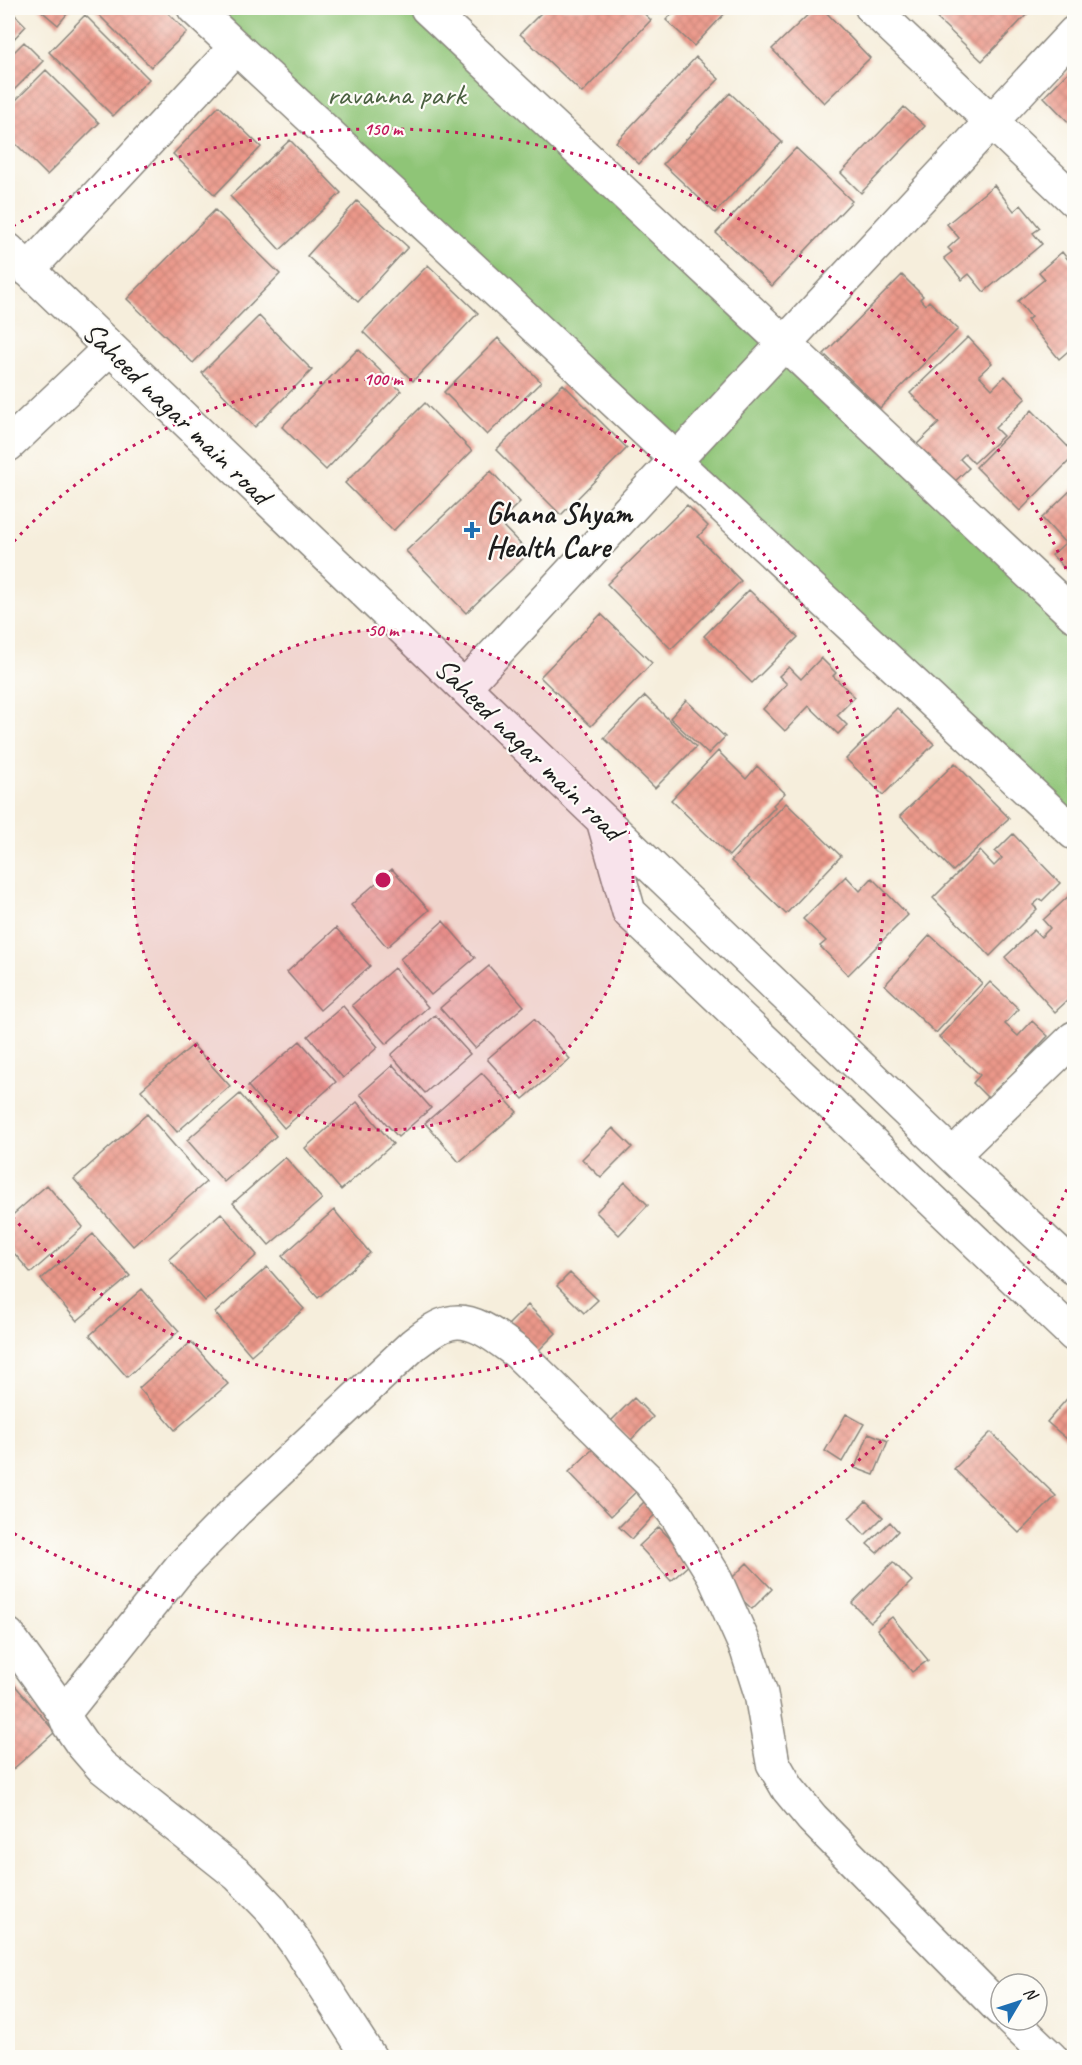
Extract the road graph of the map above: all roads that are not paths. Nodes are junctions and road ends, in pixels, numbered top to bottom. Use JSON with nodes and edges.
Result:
{"nodes":[{"id":1,"x":194,"y":8,"type":"edge"},
{"id":2,"x":427,"y":8,"type":"edge"},
{"id":3,"x":872,"y":8,"type":"edge"},
{"id":4,"x":1074,"y":33,"type":"edge"},
{"id":5,"x":236,"y":47,"type":"junction"},
{"id":6,"x":992,"y":122,"type":"junction"},
{"id":7,"x":1074,"y":200,"type":"edge"},
{"id":8,"x":18,"y":260,"type":"edge"},
{"id":9,"x":785,"y":343,"type":"junction"},
{"id":10,"x":110,"y":348,"type":"junction"},
{"id":11,"x":8,"y":445,"type":"edge"},
{"id":12,"x":675,"y":461,"type":"junction"},
{"id":13,"x":1074,"y":615,"type":"edge"},
{"id":14,"x":464,"y":687,"type":"junction"},
{"id":15,"x":603,"y":820,"type":"junction"},
{"id":16,"x":1074,"y":833,"type":"edge"},
{"id":17,"x":1074,"y":1038,"type":"edge"},
{"id":18,"x":966,"y":1142,"type":"junction"},
{"id":19,"x":1074,"y":1242,"type":"edge"},
{"id":20,"x":1074,"y":1268,"type":"edge"},
{"id":21,"x":1074,"y":1335,"type":"edge"},
{"id":22,"x":8,"y":1635,"type":"edge"},
{"id":23,"x":64,"y":1713,"type":"junction"},
{"id":24,"x":989,"y":1998,"type":"edge"},
{"id":25,"x":1024,"y":2032,"type":"edge"},
{"id":26,"x":370,"y":2058,"type":"edge"},
{"id":27,"x":1051,"y":2058,"type":"edge"}],
"edges":[{"from":1,"to":5,"type":"street"},
{"from":2,"to":9,"type":"street"},
{"from":3,"to":6,"type":"street"},
{"from":4,"to":6,"type":"street"},
{"from":5,"to":8,"type":"street"},
{"from":5,"to":12,"type":"street"},
{"from":6,"to":7,"type":"street"},
{"from":6,"to":9,"type":"street"},
{"from":8,"to":10,"type":"street","name":"Saheed nagar main road"},
{"from":9,"to":12,"type":"street"},
{"from":9,"to":13,"type":"street"},
{"from":10,"to":11,"type":"street"},
{"from":10,"to":14,"type":"street","name":"Saheed nagar main road"},
{"from":12,"to":14,"type":"street"},
{"from":12,"to":16,"type":"street"},
{"from":14,"to":15,"type":"street","name":"Saheed nagar main road"},
{"from":15,"to":18,"type":"street"},
{"from":15,"to":20,"type":"street","name":"Saheed nagar main road"},
{"from":15,"to":21,"type":"street"},
{"from":17,"to":18,"type":"street"},
{"from":18,"to":19,"type":"street"},
{"from":22,"to":23,"type":"street"},
{"from":23,"to":24,"type":"street"},
{"from":23,"to":26,"type":"street"},
{"from":25,"to":27,"type":"street"}]}
